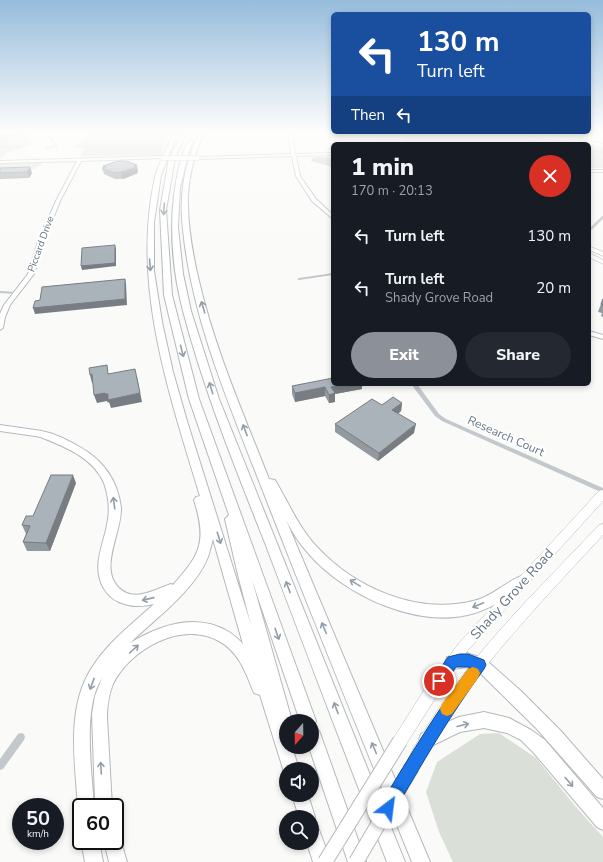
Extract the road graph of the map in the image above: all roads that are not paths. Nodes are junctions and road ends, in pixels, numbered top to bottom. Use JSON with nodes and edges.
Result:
{"nodes":[{"id":1,"x":73,"y":172,"type":"edge"},
{"id":2,"x":160,"y":172,"type":"edge"},
{"id":3,"x":170,"y":172,"type":"edge"},
{"id":4,"x":181,"y":172,"type":"edge"},
{"id":5,"x":188,"y":172,"type":"edge"},
{"id":6,"x":297,"y":172,"type":"edge"},
{"id":7,"x":331,"y":216,"type":"edge"},
{"id":8,"x":603,"y":217,"type":"edge"},
{"id":9,"x":591,"y":229,"type":"edge"},
{"id":10,"x":188,"y":242,"type":"junction"},
{"id":11,"x":591,"y":249,"type":"edge"},
{"id":12,"x":603,"y":254,"type":"edge"},
{"id":13,"x":591,"y":256,"type":"edge"},
{"id":14,"x":603,"y":262,"type":"edge"},
{"id":15,"x":331,"y":274,"type":"edge"},
{"id":16,"x":299,"y":279,"type":"dead end"},
{"id":17,"x":0,"y":292,"type":"edge"},
{"id":18,"x":17,"y":293,"type":"junction"},
{"id":19,"x":187,"y":310,"type":"junction"},
{"id":20,"x":0,"y":328,"type":"edge"},
{"id":21,"x":591,"y":334,"type":"edge"},
{"id":22,"x":603,"y":337,"type":"edge"},
{"id":23,"x":415,"y":386,"type":"edge"},
{"id":24,"x":179,"y":407,"type":"junction"},
{"id":25,"x":0,"y":428,"type":"edge"},
{"id":26,"x":42,"y":434,"type":"joint"},
{"id":27,"x":254,"y":454,"type":"junction"},
{"id":28,"x":217,"y":465,"type":"junction"},
{"id":29,"x":603,"y":492,"type":"edge"},
{"id":30,"x":603,"y":528,"type":"edge"},
{"id":31,"x":524,"y":580,"type":"junction"},
{"id":32,"x":183,"y":583,"type":"junction"},
{"id":33,"x":452,"y":662,"type":"junction"},
{"id":34,"x":480,"y":665,"type":"junction"},
{"id":35,"x":306,"y":714,"type":"edge"},
{"id":36,"x":279,"y":715,"type":"edge"},
{"id":37,"x":279,"y":718,"type":"edge"},
{"id":38,"x":279,"y":721,"type":"edge"},
{"id":39,"x":22,"y":737,"type":"dead end"},
{"id":40,"x":427,"y":740,"type":"junction"},
{"id":41,"x":319,"y":754,"type":"edge"},
{"id":42,"x":0,"y":766,"type":"edge"},
{"id":43,"x":603,"y":791,"type":"edge"},
{"id":44,"x":86,"y":798,"type":"edge"},
{"id":45,"x":104,"y":798,"type":"edge"},
{"id":46,"x":603,"y":821,"type":"edge"},
{"id":47,"x":92,"y":850,"type":"edge"},
{"id":48,"x":115,"y":850,"type":"edge"},
{"id":49,"x":319,"y":850,"type":"edge"},
{"id":50,"x":94,"y":862,"type":"edge"},
{"id":51,"x":118,"y":862,"type":"edge"},
{"id":52,"x":323,"y":862,"type":"edge"},
{"id":53,"x":356,"y":862,"type":"edge"},
{"id":54,"x":396,"y":862,"type":"edge"},
{"id":55,"x":421,"y":862,"type":"edge"}],
"edges":[{"from":1,"to":18,"type":"street","name":"Piccard Drive"},
{"from":2,"to":24,"type":"highway","one_way":true},
{"from":3,"to":28,"type":"highway","one_way":true},
{"from":4,"to":19,"type":"highway"},
{"from":5,"to":10,"type":"highway"},
{"from":6,"to":7,"type":"street"},
{"from":8,"to":9,"type":"street"},
{"from":10,"to":19,"type":"highway"},
{"from":27,"to":10,"type":"highway","one_way":true},
{"from":11,"to":12,"type":"main road"},
{"from":13,"to":14,"type":"main road"},
{"from":15,"to":16,"type":"street"},
{"from":17,"to":18,"type":"street"},
{"from":18,"to":20,"type":"street","name":"Piccard Drive"},
{"from":54,"to":19,"type":"highway","one_way":true},
{"from":21,"to":22,"type":"street"},
{"from":23,"to":29,"type":"street","name":"Research Court"},
{"from":24,"to":32,"type":"highway"},
{"from":24,"to":37,"type":"highway","one_way":true},
{"from":25,"to":26,"type":"street"},
{"from":32,"to":26,"type":"highway","one_way":true},
{"from":31,"to":27,"type":"highway","one_way":true},
{"from":55,"to":27,"type":"highway","one_way":true},
{"from":28,"to":35,"type":"highway","one_way":true},
{"from":28,"to":36,"type":"highway"},
{"from":29,"to":31,"type":"main road","name":"Shady Grove Road"},
{"from":30,"to":34,"type":"main road","name":"Shady Grove Road"},
{"from":31,"to":33,"type":"main road","name":"Shady Grove Road"},
{"from":32,"to":44,"type":"highway","one_way":true},
{"from":33,"to":34,"type":"highway"},
{"from":33,"to":52,"type":"main road","name":"Shady Grove Road","bridge":true},
{"from":34,"to":40,"type":"main road","name":"Shady Grove Road"},
{"from":34,"to":43,"type":"highway"},
{"from":45,"to":38,"type":"highway","one_way":true},
{"from":39,"to":42,"type":"street"},
{"from":40,"to":46,"type":"highway","one_way":true},
{"from":40,"to":53,"type":"main road","name":"Shady Grove Road","bridge":true},
{"from":41,"to":53,"type":"highway"},
{"from":47,"to":50,"type":"highway"},
{"from":48,"to":51,"type":"highway"},
{"from":49,"to":52,"type":"highway"}]}
